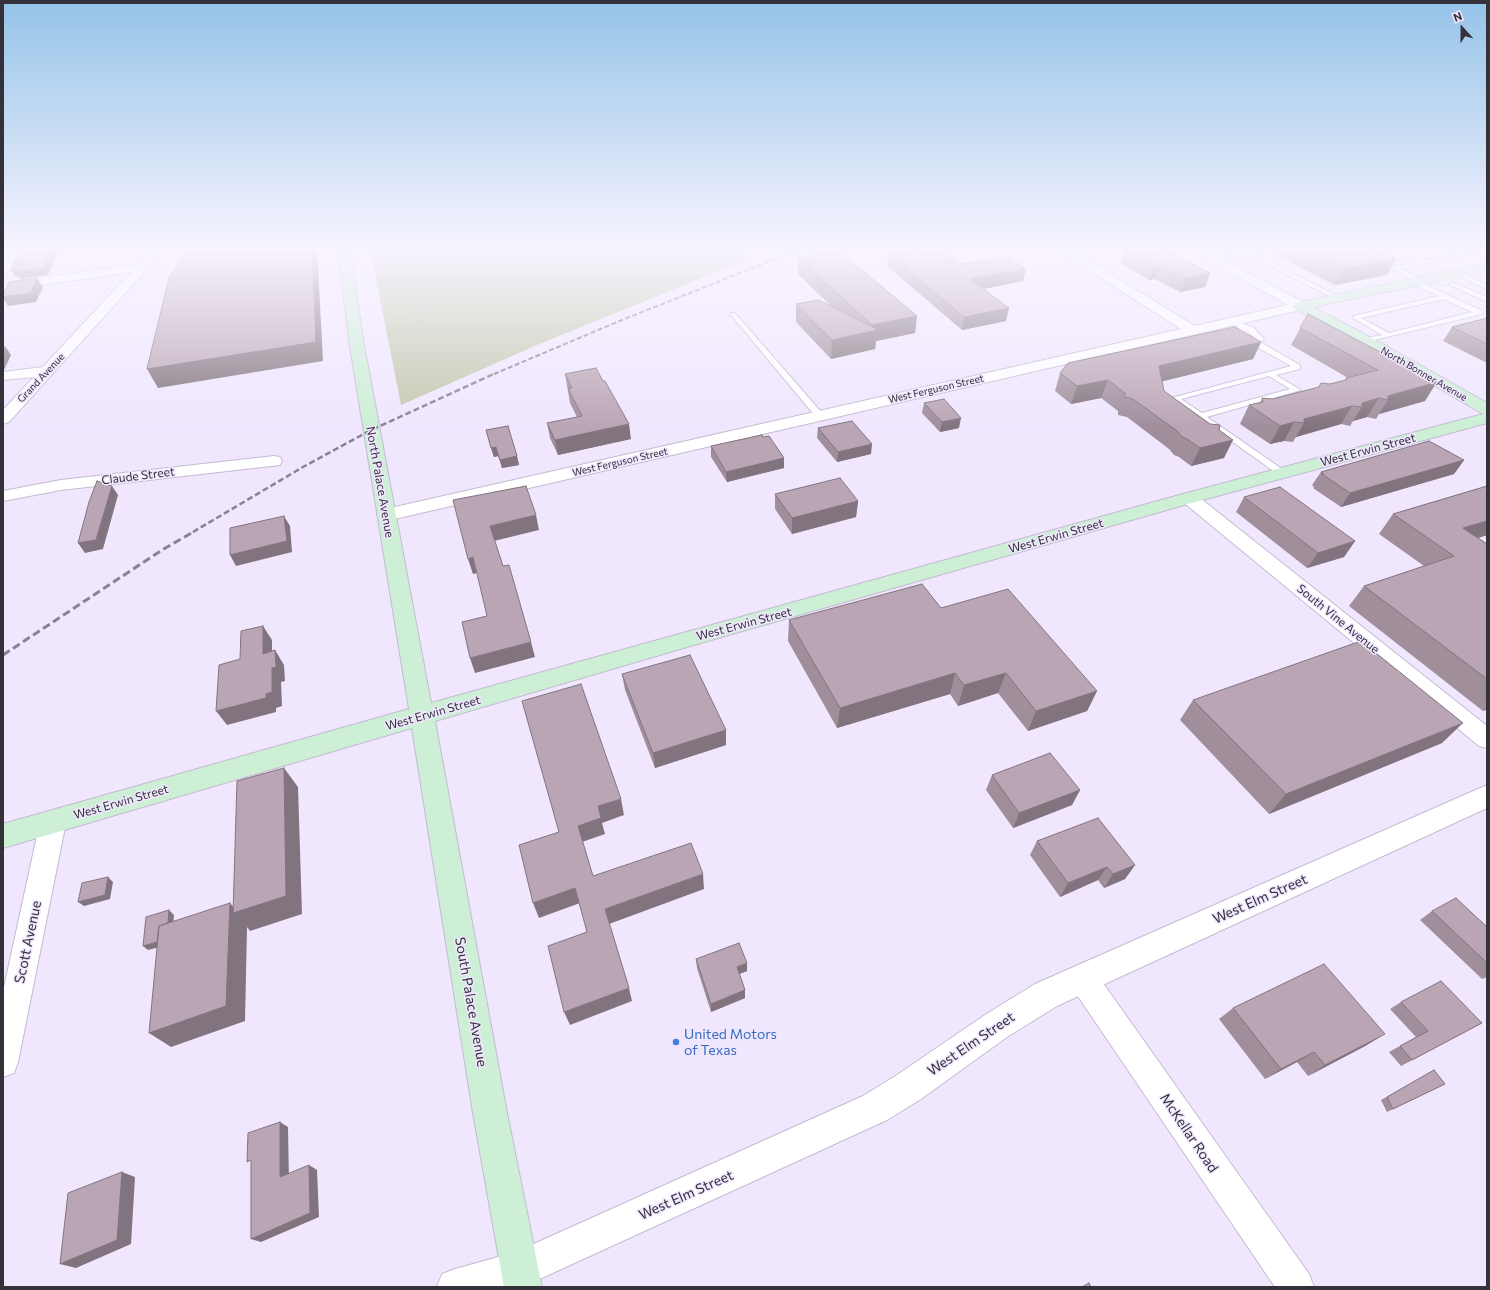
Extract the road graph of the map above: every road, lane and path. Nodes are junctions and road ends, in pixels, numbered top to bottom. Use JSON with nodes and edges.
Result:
{"nodes":[{"id":1,"x":105,"y":308,"type":"edge"},
{"id":2,"x":352,"y":308,"type":"edge"},
{"id":3,"x":419,"y":308,"type":"edge"},
{"id":4,"x":1157,"y":308,"type":"edge"},
{"id":5,"x":1292,"y":308,"type":"edge"},
{"id":6,"x":1304,"y":308,"type":"edge"},
{"id":7,"x":1395,"y":308,"type":"edge"},
{"id":8,"x":1473,"y":308,"type":"edge"},
{"id":9,"x":1483,"y":312,"type":"edge"},
{"id":10,"x":421,"y":314,"type":"junction"},
{"id":11,"x":733,"y":314,"type":"dead end"},
{"id":12,"x":383,"y":321,"type":"dead end"},
{"id":13,"x":1237,"y":324,"type":"junction"},
{"id":14,"x":425,"y":328,"type":"dead end"},
{"id":15,"x":1192,"y":330,"type":"junction"},
{"id":16,"x":1388,"y":335,"type":"junction"},
{"id":17,"x":1365,"y":341,"type":"junction"},
{"id":18,"x":47,"y":371,"type":"junction"},
{"id":19,"x":1270,"y":374,"type":"junction"},
{"id":20,"x":3,"y":376,"type":"edge"},
{"id":21,"x":1487,"y":410,"type":"edge"},
{"id":22,"x":819,"y":415,"type":"junction"},
{"id":23,"x":1200,"y":416,"type":"junction"},
{"id":24,"x":1487,"y":418,"type":"edge"},
{"id":25,"x":3,"y":419,"type":"edge"},
{"id":26,"x":274,"y":461,"type":"dead end"},
{"id":27,"x":1282,"y":473,"type":"junction"},
{"id":28,"x":3,"y":496,"type":"edge"},
{"id":29,"x":1189,"y":498,"type":"junction"},
{"id":30,"x":386,"y":515,"type":"junction"},
{"id":31,"x":422,"y":716,"type":"junction"},
{"id":32,"x":1487,"y":739,"type":"edge"},
{"id":33,"x":1487,"y":796,"type":"edge"},
{"id":34,"x":53,"y":822,"type":"junction"},
{"id":35,"x":3,"y":836,"type":"edge"},
{"id":36,"x":1083,"y":979,"type":"junction"},
{"id":37,"x":3,"y":1062,"type":"edge"},
{"id":38,"x":521,"y":1278,"type":"edge"},
{"id":39,"x":455,"y":1287,"type":"edge"},
{"id":40,"x":1296,"y":1287,"type":"edge"}],
"edges":[{"from":1,"to":18,"type":"street","name":"Grand Avenue"},
{"from":2,"to":30,"type":"main road","name":"North Palace Avenue"},
{"from":3,"to":10,"type":"path"},
{"from":4,"to":15,"type":"street"},
{"from":5,"to":13,"type":"street","name":"West Ferguson Street"},
{"from":6,"to":17,"type":"main road","name":"North Bonner Avenue"},
{"from":7,"to":16,"type":"lane"},
{"from":8,"to":9,"type":"lane"},
{"from":9,"to":16,"type":"lane"},
{"from":10,"to":12,"type":"path"},
{"from":10,"to":14,"type":"path"},
{"from":11,"to":22,"type":"lane"},
{"from":13,"to":15,"type":"street","name":"West Ferguson Street"},
{"from":13,"to":19,"type":"lane"},
{"from":15,"to":22,"type":"street","name":"West Ferguson Street"},
{"from":16,"to":17,"type":"lane"},
{"from":17,"to":21,"type":"main road","name":"North Bonner Avenue"},
{"from":18,"to":20,"type":"street"},
{"from":18,"to":25,"type":"street","name":"Grand Avenue"},
{"from":19,"to":23,"type":"lane"},
{"from":19,"to":23,"type":"lane"},
{"from":22,"to":30,"type":"street","name":"West Ferguson Street"},
{"from":23,"to":27,"type":"lane"},
{"from":24,"to":27,"type":"main road","name":"West Erwin Street"},
{"from":26,"to":28,"type":"street","name":"Claude Street"},
{"from":27,"to":29,"type":"main road","name":"West Erwin Street"},
{"from":29,"to":31,"type":"main road","name":"West Erwin Street"},
{"from":29,"to":32,"type":"street","name":"South Vine Avenue"},
{"from":30,"to":31,"type":"main road","name":"North Palace Avenue"},
{"from":31,"to":34,"type":"main road","name":"West Erwin Street"},
{"from":31,"to":38,"type":"main road","name":"South Palace Avenue"},
{"from":33,"to":36,"type":"street","name":"West Elm Street"},
{"from":34,"to":35,"type":"main road","name":"West Erwin Street"},
{"from":34,"to":37,"type":"street","name":"Scott Avenue"},
{"from":36,"to":38,"type":"street","name":"West Elm Street"},
{"from":36,"to":40,"type":"street","name":"McKellar Road"},
{"from":38,"to":39,"type":"street","name":"West Elm Street"}]}
